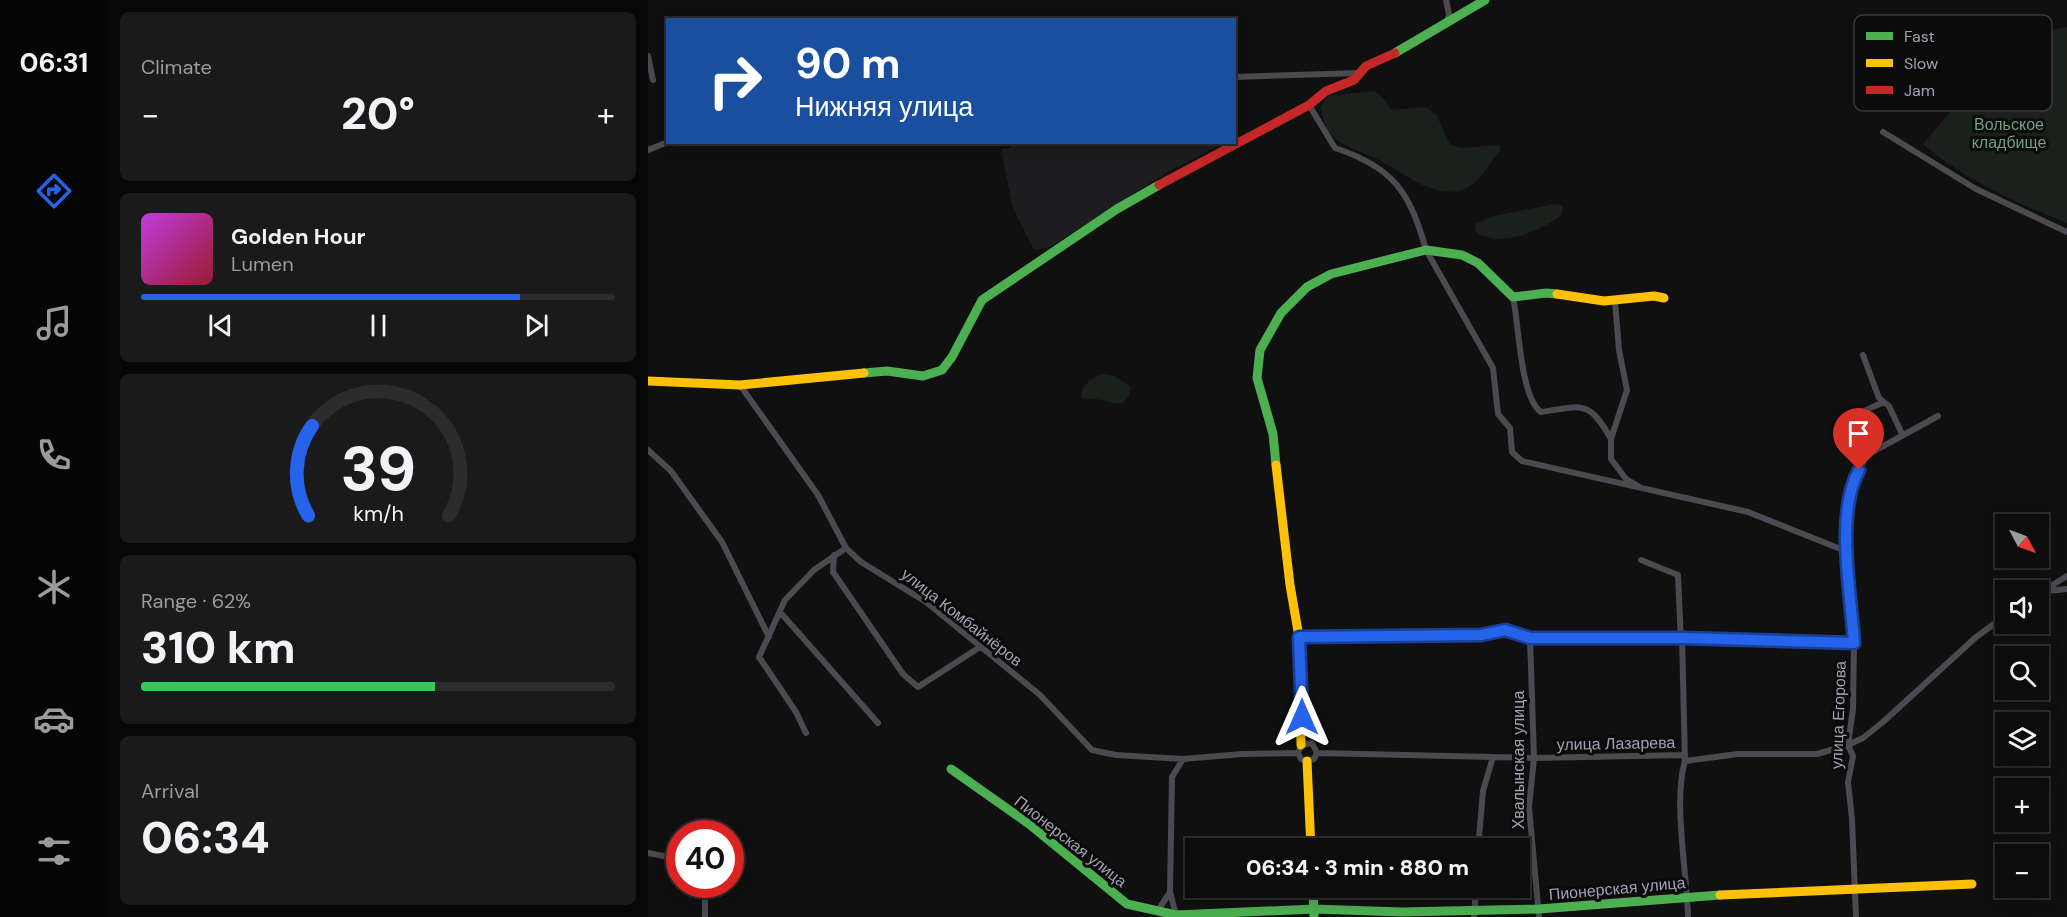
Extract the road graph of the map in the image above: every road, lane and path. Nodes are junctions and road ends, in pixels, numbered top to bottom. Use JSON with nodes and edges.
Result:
{"nodes":[{"id":1,"x":1446,"y":0,"type":"edge"},
{"id":2,"x":1485,"y":0,"type":"edge"},
{"id":3,"x":1445,"y":27,"type":"junction"},
{"id":4,"x":648,"y":56,"type":"edge"},
{"id":5,"x":1360,"y":73,"type":"junction"},
{"id":6,"x":1236,"y":77,"type":"edge"},
{"id":7,"x":653,"y":80,"type":"dead end"},
{"id":8,"x":1309,"y":105,"type":"junction"},
{"id":9,"x":1883,"y":132,"type":"dead end"},
{"id":10,"x":1236,"y":142,"type":"edge"},
{"id":11,"x":666,"y":143,"type":"edge"},
{"id":12,"x":1233,"y":144,"type":"edge"},
{"id":13,"x":648,"y":150,"type":"edge"},
{"id":14,"x":2067,"y":232,"type":"edge"},
{"id":15,"x":1426,"y":250,"type":"junction"},
{"id":16,"x":1513,"y":297,"type":"junction"},
{"id":17,"x":1664,"y":298,"type":"dead end"},
{"id":18,"x":1615,"y":301,"type":"junction"},
{"id":19,"x":1863,"y":355,"type":"dead end"},
{"id":20,"x":648,"y":381,"type":"edge"},
{"id":21,"x":740,"y":385,"type":"junction"},
{"id":22,"x":1884,"y":402,"type":"junction"},
{"id":23,"x":1866,"y":410,"type":"dead end"},
{"id":24,"x":1938,"y":416,"type":"dead end"},
{"id":25,"x":1902,"y":434,"type":"junction"},
{"id":26,"x":1611,"y":439,"type":"junction"},
{"id":27,"x":648,"y":450,"type":"edge"},
{"id":28,"x":1650,"y":492,"type":"junction"},
{"id":29,"x":846,"y":548,"type":"junction"},
{"id":30,"x":1848,"y":552,"type":"junction"},
{"id":31,"x":834,"y":555,"type":"junction"},
{"id":32,"x":1641,"y":560,"type":"dead end"},
{"id":33,"x":2067,"y":576,"type":"edge"},
{"id":34,"x":2049,"y":588,"type":"edge"},
{"id":35,"x":2067,"y":589,"type":"edge"},
{"id":36,"x":2049,"y":592,"type":"edge"},
{"id":37,"x":780,"y":612,"type":"junction"},
{"id":38,"x":1995,"y":623,"type":"edge"},
{"id":39,"x":769,"y":637,"type":"junction"},
{"id":40,"x":1299,"y":637,"type":"junction"},
{"id":41,"x":1530,"y":638,"type":"junction"},
{"id":42,"x":1681,"y":639,"type":"junction"},
{"id":43,"x":1854,"y":643,"type":"junction"},
{"id":44,"x":980,"y":647,"type":"junction"},
{"id":45,"x":878,"y":723,"type":"dead end"},
{"id":46,"x":806,"y":733,"type":"dead end"},
{"id":47,"x":1848,"y":745,"type":"junction"},
{"id":48,"x":1300,"y":749,"type":"junction"},
{"id":49,"x":1317,"y":753,"type":"junction"},
{"id":50,"x":1493,"y":758,"type":"junction"},
{"id":51,"x":1534,"y":758,"type":"junction"},
{"id":52,"x":1684,"y":758,"type":"junction"},
{"id":53,"x":1184,"y":759,"type":"junction"},
{"id":54,"x":1307,"y":762,"type":"junction"},
{"id":55,"x":951,"y":769,"type":"dead end"},
{"id":56,"x":1310,"y":838,"type":"edge"},
{"id":57,"x":1479,"y":838,"type":"edge"},
{"id":58,"x":648,"y":853,"type":"edge"},
{"id":59,"x":666,"y":856,"type":"edge"},
{"id":60,"x":1972,"y":884,"type":"dead end"},
{"id":61,"x":1854,"y":891,"type":"junction"},
{"id":62,"x":1170,"y":892,"type":"junction"},
{"id":63,"x":1688,"y":896,"type":"junction"},
{"id":64,"x":705,"y":898,"type":"edge"},
{"id":65,"x":1313,"y":898,"type":"edge"},
{"id":66,"x":1475,"y":898,"type":"edge"},
{"id":67,"x":1157,"y":912,"type":"junction"},
{"id":68,"x":1314,"y":913,"type":"edge"},
{"id":69,"x":1539,"y":913,"type":"edge"},
{"id":70,"x":1474,"y":914,"type":"edge"},
{"id":71,"x":1176,"y":915,"type":"junction"},
{"id":72,"x":705,"y":917,"type":"edge"},
{"id":73,"x":1688,"y":917,"type":"edge"},
{"id":74,"x":1856,"y":917,"type":"edge"}],
"edges":[{"from":1,"to":3,"type":"street"},
{"from":2,"to":3,"type":"street"},
{"from":3,"to":5,"type":"street"},
{"from":4,"to":7,"type":"street"},
{"from":5,"to":6,"type":"street"},
{"from":5,"to":8,"type":"street"},
{"from":8,"to":10,"type":"street"},
{"from":8,"to":15,"type":"street"},
{"from":9,"to":14,"type":"street"},
{"from":11,"to":13,"type":"street"},
{"from":12,"to":21,"type":"street"},
{"from":15,"to":16,"type":"street"},
{"from":15,"to":28,"type":"street"},
{"from":15,"to":40,"type":"street"},
{"from":16,"to":18,"type":"street"},
{"from":16,"to":26,"type":"street"},
{"from":17,"to":18,"type":"street"},
{"from":18,"to":26,"type":"street"},
{"from":19,"to":22,"type":"street"},
{"from":20,"to":21,"type":"street"},
{"from":21,"to":29,"type":"street","name":"улица Комбайнёров"},
{"from":22,"to":23,"type":"street"},
{"from":22,"to":25,"type":"street"},
{"from":24,"to":25,"type":"street","name":"улица Егорова"},
{"from":25,"to":30,"type":"street","name":"улица Егорова"},
{"from":26,"to":28,"type":"street"},
{"from":27,"to":39,"type":"street"},
{"from":28,"to":30,"type":"street"},
{"from":29,"to":31,"type":"street"},
{"from":29,"to":44,"type":"street","name":"улица Комбайнёров"},
{"from":30,"to":43,"type":"street","name":"улица Егорова"},
{"from":31,"to":37,"type":"street"},
{"from":31,"to":44,"type":"street"},
{"from":32,"to":42,"type":"street"},
{"from":33,"to":34,"type":"street"},
{"from":35,"to":36,"type":"street"},
{"from":37,"to":39,"type":"street"},
{"from":37,"to":45,"type":"street"},
{"from":38,"to":47,"type":"street","name":"улица Лазарева"},
{"from":39,"to":46,"type":"street"},
{"from":40,"to":41,"type":"street"},
{"from":40,"to":48,"type":"street"},
{"from":41,"to":42,"type":"street"},
{"from":41,"to":51,"type":"street","name":"Хвалынская улица"},
{"from":42,"to":43,"type":"street"},
{"from":42,"to":52,"type":"street"},
{"from":43,"to":47,"type":"street","name":"улица Егорова"},
{"from":44,"to":53,"type":"street","name":"улица Комбайнёров"},
{"from":47,"to":52,"type":"street","name":"улица Лазарева"},
{"from":47,"to":61,"type":"street","name":"улица Егорова"},
{"from":48,"to":49,"type":"street"},
{"from":48,"to":53,"type":"street"},
{"from":48,"to":54,"type":"street"},
{"from":49,"to":50,"type":"street","name":"улица Лазарева"},
{"from":49,"to":54,"type":"street"},
{"from":50,"to":51,"type":"street","name":"улица Лазарева"},
{"from":50,"to":57,"type":"street"},
{"from":51,"to":52,"type":"street","name":"улица Лазарева"},
{"from":51,"to":69,"type":"street","name":"Хвалынская улица"},
{"from":52,"to":63,"type":"street"},
{"from":53,"to":62,"type":"street"},
{"from":54,"to":56,"type":"street"},
{"from":55,"to":67,"type":"street","name":"Пионерская улица"},
{"from":58,"to":59,"type":"street"},
{"from":60,"to":61,"type":"street","name":"Пионерская улица"},
{"from":61,"to":63,"type":"street","name":"Пионерская улица"},
{"from":61,"to":74,"type":"street","name":"улица Егорова"},
{"from":62,"to":67,"type":"street"},
{"from":62,"to":71,"type":"street"},
{"from":63,"to":69,"type":"street","name":"Пионерская улица"},
{"from":63,"to":73,"type":"street"},
{"from":64,"to":72,"type":"street"},
{"from":65,"to":68,"type":"street"},
{"from":66,"to":70,"type":"street"},
{"from":67,"to":71,"type":"street","name":"Пионерская улица"},
{"from":68,"to":70,"type":"street","name":"Пионерская улица"},
{"from":68,"to":71,"type":"street","name":"Пионерская улица"},
{"from":69,"to":70,"type":"street","name":"Пионерская улица"}]}
